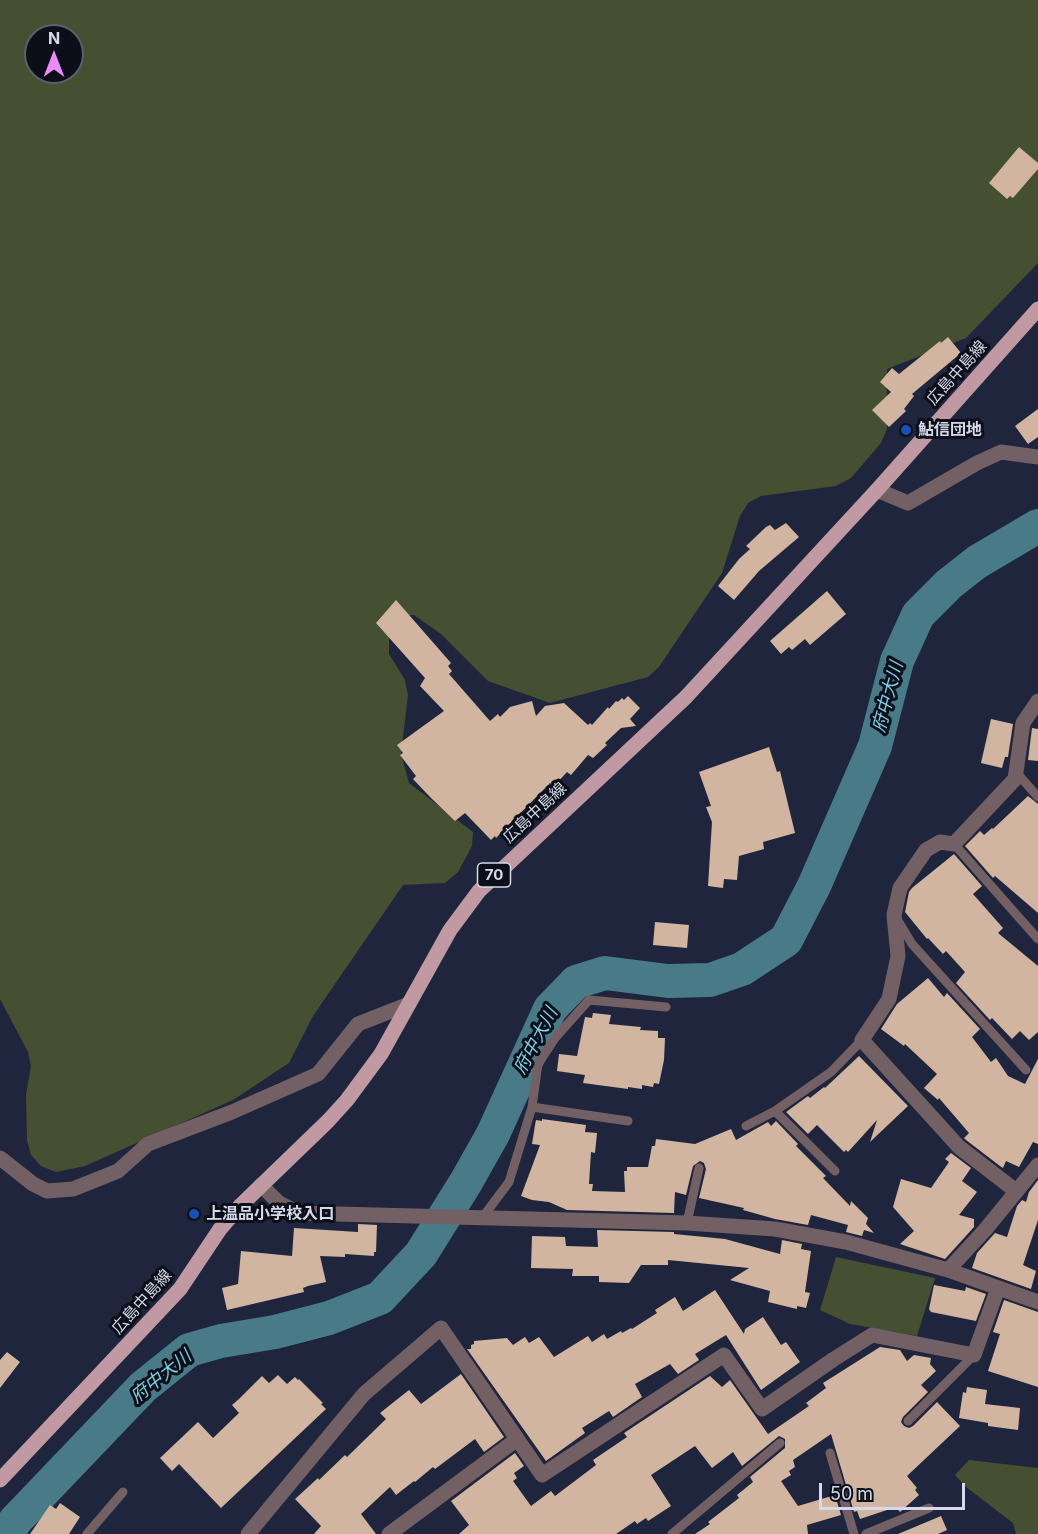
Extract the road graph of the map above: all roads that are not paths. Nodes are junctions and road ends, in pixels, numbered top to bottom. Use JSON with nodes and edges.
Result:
{"nodes":[{"id":1,"x":1038,"y":309,"type":"edge"},
{"id":2,"x":1038,"y":457,"type":"edge"},
{"id":3,"x":878,"y":490,"type":"junction"},
{"id":4,"x":1038,"y":701,"type":"edge"},
{"id":5,"x":1016,"y":772,"type":"junction"},
{"id":6,"x":1038,"y":797,"type":"edge"},
{"id":7,"x":954,"y":844,"type":"junction"},
{"id":8,"x":894,"y":915,"type":"junction"},
{"id":9,"x":1038,"y":939,"type":"edge"},
{"id":10,"x":409,"y":1004,"type":"junction"},
{"id":11,"x":666,"y":1007,"type":"dead end"},
{"id":12,"x":862,"y":1040,"type":"junction"},
{"id":13,"x":1026,"y":1070,"type":"dead end"},
{"id":14,"x":532,"y":1107,"type":"junction"},
{"id":15,"x":775,"y":1111,"type":"junction"},
{"id":16,"x":628,"y":1121,"type":"dead end"},
{"id":17,"x":746,"y":1126,"type":"dead end"},
{"id":18,"x":0,"y":1158,"type":"edge"},
{"id":19,"x":699,"y":1168,"type":"dead end"},
{"id":20,"x":835,"y":1171,"type":"dead end"},
{"id":21,"x":1036,"y":1173,"type":"edge"},
{"id":22,"x":261,"y":1185,"type":"junction"},
{"id":23,"x":1016,"y":1191,"type":"junction"},
{"id":24,"x":476,"y":1218,"type":"junction"},
{"id":25,"x":687,"y":1223,"type":"junction"},
{"id":26,"x":948,"y":1270,"type":"junction"},
{"id":27,"x":998,"y":1288,"type":"junction"},
{"id":28,"x":1038,"y":1302,"type":"edge"},
{"id":29,"x":974,"y":1355,"type":"junction"},
{"id":30,"x":908,"y":1420,"type":"dead end"},
{"id":31,"x":516,"y":1440,"type":"junction"},
{"id":32,"x":780,"y":1443,"type":"dead end"},
{"id":33,"x":830,"y":1453,"type":"dead end"},
{"id":34,"x":0,"y":1480,"type":"edge"},
{"id":35,"x":123,"y":1492,"type":"dead end"},
{"id":36,"x":929,"y":1508,"type":"dead end"},
{"id":37,"x":87,"y":1534,"type":"edge"},
{"id":38,"x":248,"y":1534,"type":"edge"},
{"id":39,"x":389,"y":1534,"type":"edge"},
{"id":40,"x":672,"y":1534,"type":"edge"},
{"id":41,"x":854,"y":1534,"type":"edge"},
{"id":42,"x":866,"y":1534,"type":"edge"}],
"edges":[{"from":1,"to":3,"type":"main road","name":"広島中島線","number":"70"},
{"from":2,"to":3,"type":"street"},
{"from":3,"to":10,"type":"main road","name":"広島中島線","number":"70"},
{"from":4,"to":5,"type":"street"},
{"from":5,"to":6,"type":"lane"},
{"from":5,"to":7,"type":"street"},
{"from":7,"to":8,"type":"street"},
{"from":7,"to":9,"type":"lane"},
{"from":8,"to":12,"type":"street"},
{"from":8,"to":13,"type":"lane"},
{"from":10,"to":18,"type":"street"},
{"from":10,"to":22,"type":"main road","name":"広島中島線","number":"70"},
{"from":11,"to":14,"type":"lane"},
{"from":12,"to":15,"type":"lane"},
{"from":12,"to":23,"type":"street"},
{"from":14,"to":16,"type":"lane"},
{"from":14,"to":24,"type":"lane"},
{"from":15,"to":17,"type":"lane"},
{"from":15,"to":20,"type":"lane"},
{"from":19,"to":25,"type":"lane"},
{"from":21,"to":23,"type":"street"},
{"from":22,"to":24,"type":"street"},
{"from":22,"to":34,"type":"main road","name":"広島中島線","number":"70"},
{"from":23,"to":26,"type":"street"},
{"from":24,"to":25,"type":"street"},
{"from":25,"to":26,"type":"street"},
{"from":26,"to":27,"type":"street"},
{"from":27,"to":28,"type":"street"},
{"from":27,"to":29,"type":"street"},
{"from":29,"to":30,"type":"lane"},
{"from":29,"to":31,"type":"street"},
{"from":31,"to":38,"type":"street"},
{"from":31,"to":39,"type":"street"},
{"from":32,"to":40,"type":"lane"},
{"from":33,"to":41,"type":"lane"},
{"from":35,"to":37,"type":"lane"},
{"from":36,"to":42,"type":"lane"}]}
